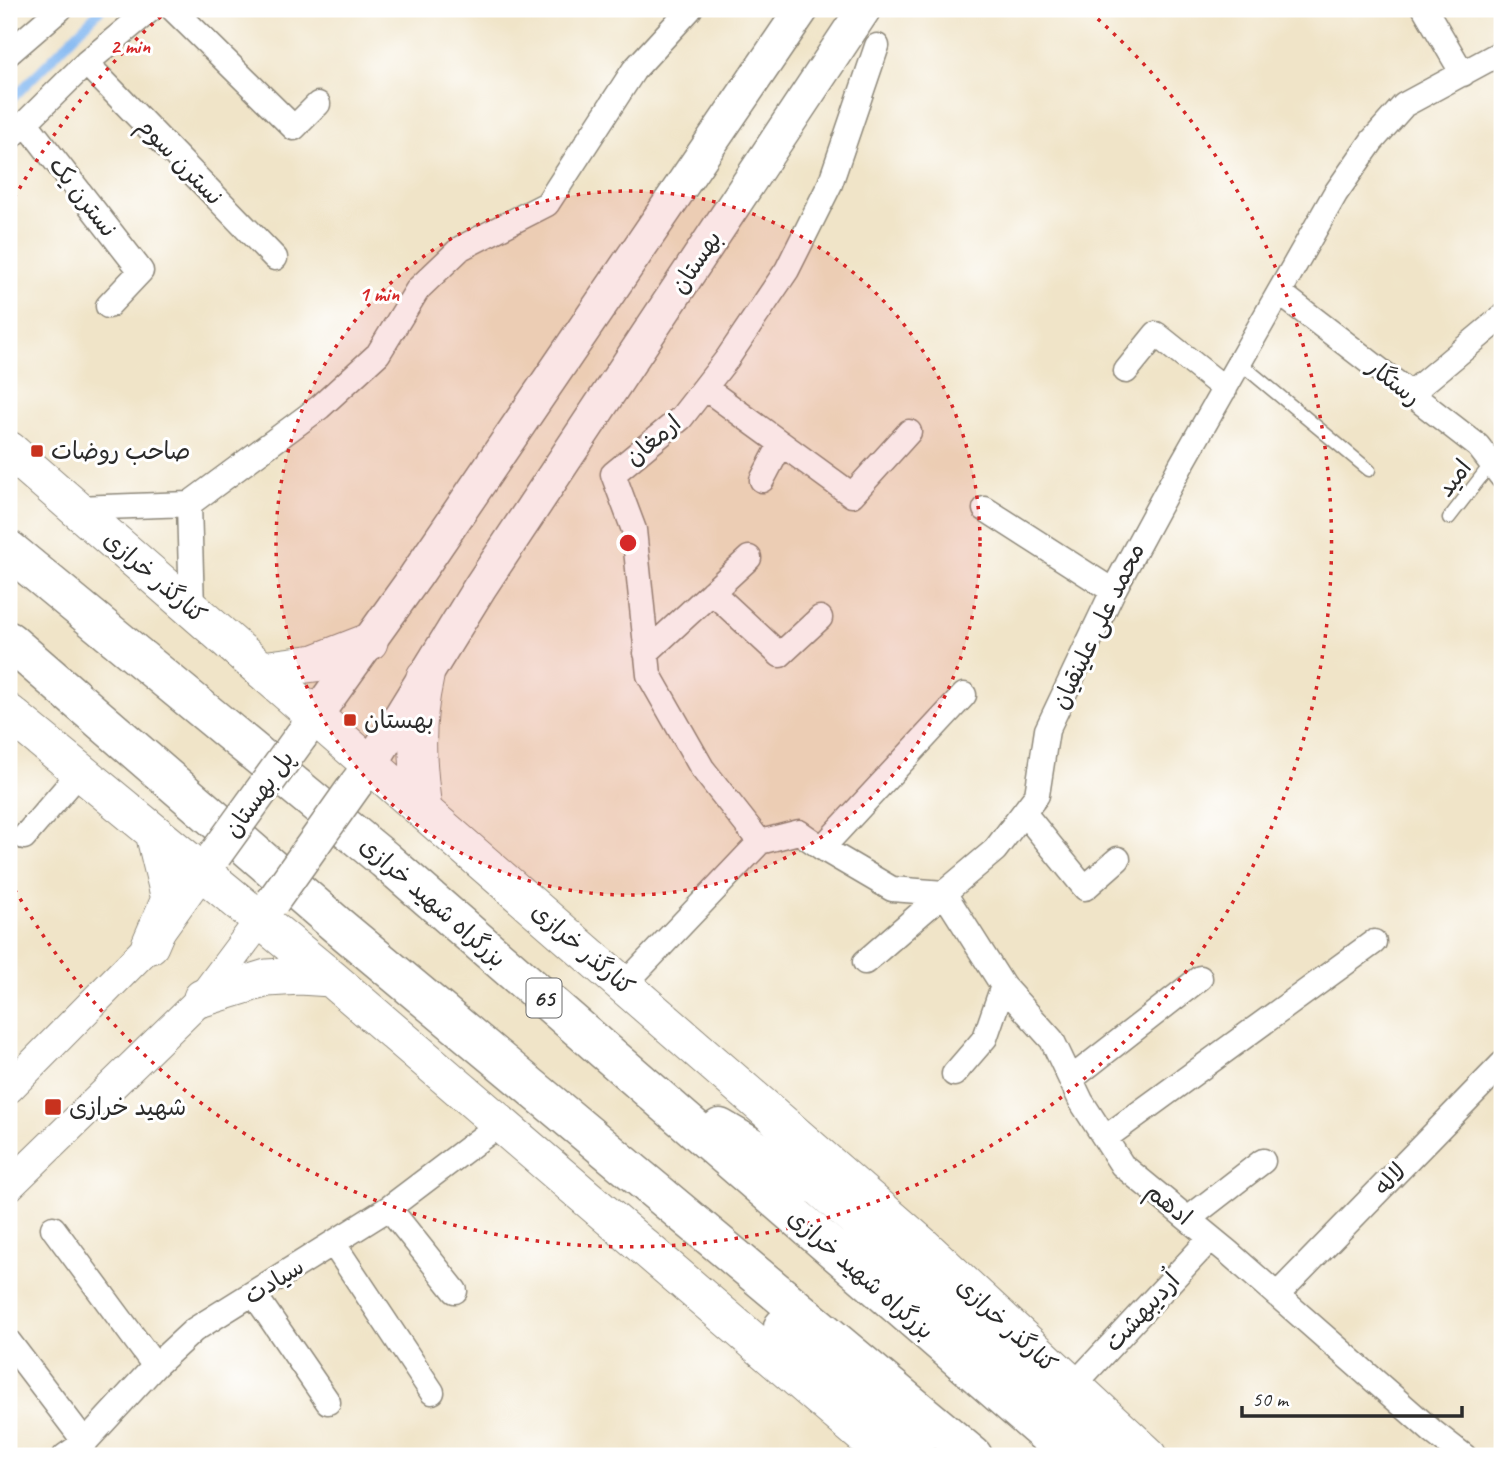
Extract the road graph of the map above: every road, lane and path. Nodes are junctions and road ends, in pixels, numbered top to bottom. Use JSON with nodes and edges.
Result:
{"nodes":[{"id":1,"x":60,"y":9,"type":"edge"},
{"id":2,"x":151,"y":9,"type":"edge"},
{"id":3,"x":173,"y":9,"type":"edge"},
{"id":4,"x":690,"y":9,"type":"edge"},
{"id":5,"x":802,"y":9,"type":"edge"},
{"id":6,"x":864,"y":9,"type":"edge"},
{"id":7,"x":1425,"y":9,"type":"edge"},
{"id":8,"x":877,"y":46,"type":"dead end"},
{"id":9,"x":1502,"y":52,"type":"edge"},
{"id":10,"x":9,"y":53,"type":"edge"},
{"id":11,"x":86,"y":63,"type":"junction"},
{"id":12,"x":1463,"y":74,"type":"junction"},
{"id":13,"x":318,"y":104,"type":"dead end"},
{"id":14,"x":720,"y":128,"type":"junction"},
{"id":15,"x":17,"y":131,"type":"edge"},
{"id":16,"x":762,"y":163,"type":"junction"},
{"id":17,"x":275,"y":258,"type":"dead end"},
{"id":18,"x":1280,"y":293,"type":"junction"},
{"id":19,"x":108,"y":306,"type":"dead end"},
{"id":20,"x":1502,"y":317,"type":"edge"},
{"id":21,"x":1240,"y":362,"type":"junction"},
{"id":22,"x":1126,"y":371,"type":"dead end"},
{"id":23,"x":705,"y":388,"type":"junction"},
{"id":24,"x":1225,"y":389,"type":"junction"},
{"id":25,"x":1410,"y":394,"type":"junction"},
{"id":26,"x":909,"y":432,"type":"dead end"},
{"id":27,"x":781,"y":444,"type":"junction"},
{"id":28,"x":9,"y":450,"type":"edge"},
{"id":29,"x":1369,"y":470,"type":"dead end"},
{"id":30,"x":1497,"y":471,"type":"edge"},
{"id":31,"x":762,"y":480,"type":"dead end"},
{"id":32,"x":189,"y":504,"type":"junction"},
{"id":33,"x":76,"y":508,"type":"junction"},
{"id":34,"x":985,"y":509,"type":"dead end"},
{"id":35,"x":1449,"y":518,"type":"dead end"},
{"id":36,"x":9,"y":550,"type":"edge"},
{"id":37,"x":749,"y":558,"type":"dead end"},
{"id":38,"x":1113,"y":591,"type":"junction"},
{"id":39,"x":712,"y":592,"type":"junction"},
{"id":40,"x":192,"y":609,"type":"junction"},
{"id":41,"x":820,"y":618,"type":"dead end"},
{"id":42,"x":9,"y":641,"type":"edge"},
{"id":43,"x":369,"y":642,"type":"junction"},
{"id":44,"x":9,"y":652,"type":"edge"},
{"id":45,"x":646,"y":653,"type":"junction"},
{"id":46,"x":262,"y":670,"type":"junction"},
{"id":47,"x":425,"y":677,"type":"junction"},
{"id":48,"x":964,"y":695,"type":"dead end"},
{"id":49,"x":78,"y":701,"type":"junction"},
{"id":50,"x":9,"y":713,"type":"edge"},
{"id":51,"x":308,"y":726,"type":"junction"},
{"id":52,"x":81,"y":771,"type":"junction"},
{"id":53,"x":364,"y":774,"type":"junction"},
{"id":54,"x":424,"y":810,"type":"junction"},
{"id":55,"x":1024,"y":813,"type":"junction"},
{"id":56,"x":154,"y":833,"type":"junction"},
{"id":57,"x":24,"y":837,"type":"dead end"},
{"id":58,"x":760,"y":842,"type":"junction"},
{"id":59,"x":822,"y":848,"type":"junction"},
{"id":60,"x":1118,"y":859,"type":"dead end"},
{"id":61,"x":209,"y":863,"type":"junction"},
{"id":62,"x":944,"y":893,"type":"junction"},
{"id":63,"x":267,"y":910,"type":"junction"},
{"id":64,"x":1374,"y":942,"type":"dead end"},
{"id":65,"x":150,"y":945,"type":"junction"},
{"id":66,"x":865,"y":962,"type":"dead end"},
{"id":67,"x":331,"y":978,"type":"junction"},
{"id":68,"x":1200,"y":978,"type":"dead end"},
{"id":69,"x":624,"y":985,"type":"junction"},
{"id":70,"x":1003,"y":986,"type":"junction"},
{"id":71,"x":202,"y":998,"type":"junction"},
{"id":72,"x":1502,"y":1064,"type":"edge"},
{"id":73,"x":954,"y":1074,"type":"dead end"},
{"id":74,"x":635,"y":1077,"type":"junction"},
{"id":75,"x":1071,"y":1079,"type":"junction"},
{"id":76,"x":9,"y":1088,"type":"edge"},
{"id":77,"x":500,"y":1124,"type":"junction"},
{"id":78,"x":589,"y":1136,"type":"junction"},
{"id":79,"x":1105,"y":1138,"type":"junction"},
{"id":80,"x":1263,"y":1161,"type":"dead end"},
{"id":81,"x":9,"y":1186,"type":"edge"},
{"id":82,"x":389,"y":1208,"type":"junction"},
{"id":83,"x":1188,"y":1219,"type":"junction"},
{"id":84,"x":53,"y":1228,"type":"dead end"},
{"id":85,"x":1211,"y":1238,"type":"junction"},
{"id":86,"x":333,"y":1243,"type":"junction"},
{"id":87,"x":455,"y":1291,"type":"dead end"},
{"id":88,"x":254,"y":1294,"type":"junction"},
{"id":89,"x":1277,"y":1295,"type":"junction"},
{"id":90,"x":9,"y":1342,"type":"edge"},
{"id":91,"x":155,"y":1366,"type":"junction"},
{"id":92,"x":1073,"y":1386,"type":"junction"},
{"id":93,"x":432,"y":1392,"type":"dead end"},
{"id":94,"x":328,"y":1402,"type":"dead end"},
{"id":95,"x":75,"y":1449,"type":"edge"},
{"id":96,"x":887,"y":1456,"type":"edge"},
{"id":97,"x":916,"y":1456,"type":"edge"},
{"id":98,"x":972,"y":1456,"type":"edge"},
{"id":99,"x":1071,"y":1456,"type":"edge"},
{"id":100,"x":1125,"y":1456,"type":"edge"},
{"id":101,"x":1149,"y":1456,"type":"edge"},
{"id":102,"x":1464,"y":1456,"type":"edge"}],
"edges":[{"from":1,"to":10,"type":"street"},
{"from":2,"to":11,"type":"street"},
{"from":3,"to":13,"type":"street"},
{"from":4,"to":32,"type":"street"},
{"from":5,"to":14,"type":"main road"},
{"from":6,"to":16,"type":"main road","name":"بهستان"},
{"from":7,"to":12,"type":"street"},
{"from":8,"to":23,"type":"street","name":"ارمغان"},
{"from":9,"to":12,"type":"street","name":"محمد علی علینقیان"},
{"from":11,"to":15,"type":"street"},
{"from":11,"to":17,"type":"street","name":"نسترن سوم"},
{"from":12,"to":18,"type":"street","name":"محمد علی علینقیان"},
{"from":14,"to":16,"type":"main road"},
{"from":14,"to":43,"type":"main road"},
{"from":15,"to":19,"type":"street","name":"نسترن یک"},
{"from":16,"to":47,"type":"main road","name":"بهستان"},
{"from":18,"to":21,"type":"street","name":"محمد علی علینقیان"},
{"from":18,"to":25,"type":"street","name":"رستگار"},
{"from":20,"to":25,"type":"street"},
{"from":21,"to":24,"type":"street","name":"محمد علی علینقیان"},
{"from":21,"to":29,"type":"lane"},
{"from":22,"to":24,"type":"street"},
{"from":23,"to":27,"type":"street"},
{"from":23,"to":45,"type":"street","name":"ارمغان"},
{"from":24,"to":38,"type":"street","name":"محمد علی علینقیان"},
{"from":25,"to":30,"type":"street","name":"رستگار"},
{"from":26,"to":27,"type":"street"},
{"from":27,"to":31,"type":"street"},
{"from":28,"to":33,"type":"main road","name":"کنارگذر خرازی"},
{"from":30,"to":35,"type":"lane","name":"امید"},
{"from":32,"to":33,"type":"street"},
{"from":32,"to":40,"type":"street"},
{"from":33,"to":40,"type":"main road","name":"کنارگذر خرازی"},
{"from":34,"to":38,"type":"street"},
{"from":36,"to":74,"type":"highway","name":"بزرگراه شهید خرازی","number":"65"},
{"from":37,"to":39,"type":"street"},
{"from":38,"to":55,"type":"street","name":"محمد علی علینقیان"},
{"from":39,"to":41,"type":"street"},
{"from":39,"to":45,"type":"street"},
{"from":40,"to":46,"type":"main road","name":"کنارگذر خرازی"},
{"from":42,"to":49,"type":"highway"},
{"from":43,"to":46,"type":"main road"},
{"from":43,"to":51,"type":"main road"},
{"from":44,"to":49,"type":"highway"},
{"from":45,"to":58,"type":"street","name":"ارمغان"},
{"from":46,"to":51,"type":"main road","name":"کنارگذر خرازی"},
{"from":47,"to":53,"type":"main road","name":"بهستان"},
{"from":47,"to":54,"type":"main road"},
{"from":48,"to":59,"type":"street"},
{"from":49,"to":78,"type":"highway"},
{"from":50,"to":52,"type":"main road"},
{"from":51,"to":53,"type":"main road","name":"کنارگذر خرازی"},
{"from":51,"to":61,"type":"main road","name":"پل بهستان","bridge":true},
{"from":52,"to":56,"type":"main road"},
{"from":52,"to":57,"type":"street"},
{"from":53,"to":54,"type":"main road","name":"کنارگذر خرازی"},
{"from":53,"to":63,"type":"main road","bridge":true},
{"from":54,"to":69,"type":"main road","name":"کنارگذر خرازی"},
{"from":55,"to":60,"type":"street"},
{"from":55,"to":62,"type":"street","name":"محمد علی علینقیان"},
{"from":56,"to":61,"type":"main road"},
{"from":56,"to":65,"type":"main road"},
{"from":58,"to":59,"type":"street"},
{"from":58,"to":69,"type":"street"},
{"from":59,"to":62,"type":"street"},
{"from":61,"to":63,"type":"main road"},
{"from":61,"to":65,"type":"street"},
{"from":62,"to":66,"type":"street","name":"محمد علی علینقیان"},
{"from":62,"to":70,"type":"street","name":"ادهم"},
{"from":63,"to":67,"type":"main road"},
{"from":63,"to":71,"type":"street"},
{"from":64,"to":79,"type":"street"},
{"from":65,"to":76,"type":"street"},
{"from":67,"to":71,"type":"main road"},
{"from":67,"to":77,"type":"main road"},
{"from":68,"to":75,"type":"street"},
{"from":69,"to":92,"type":"main road","name":"کنارگذر خرازی"},
{"from":70,"to":73,"type":"street"},
{"from":70,"to":75,"type":"street","name":"ادهم"},
{"from":71,"to":81,"type":"street"},
{"from":72,"to":89,"type":"street","name":"لاله"},
{"from":74,"to":99,"type":"highway","name":"بزرگراه شهید خرازی","number":"65"},
{"from":74,"to":100,"type":"highway"},
{"from":75,"to":79,"type":"street","name":"ادهم"},
{"from":77,"to":82,"type":"street","name":"سیادت"},
{"from":77,"to":96,"type":"main road"},
{"from":78,"to":97,"type":"highway"},
{"from":78,"to":98,"type":"highway"},
{"from":79,"to":83,"type":"street","name":"ادهم"},
{"from":80,"to":83,"type":"street"},
{"from":82,"to":86,"type":"street","name":"سیادت"},
{"from":82,"to":87,"type":"street"},
{"from":83,"to":85,"type":"street","name":"ادهم"},
{"from":84,"to":91,"type":"street"},
{"from":85,"to":89,"type":"street","name":"ادهم"},
{"from":85,"to":92,"type":"street","name":"اُردیبهشت"},
{"from":86,"to":88,"type":"street","name":"سیادت"},
{"from":86,"to":93,"type":"street"},
{"from":88,"to":91,"type":"street","name":"سیادت"},
{"from":88,"to":94,"type":"street"},
{"from":89,"to":102,"type":"street","name":"ادهم"},
{"from":90,"to":95,"type":"street"},
{"from":91,"to":95,"type":"street","name":"سیادت"},
{"from":92,"to":101,"type":"main road","name":"کنارگذر خرازی"}]}
